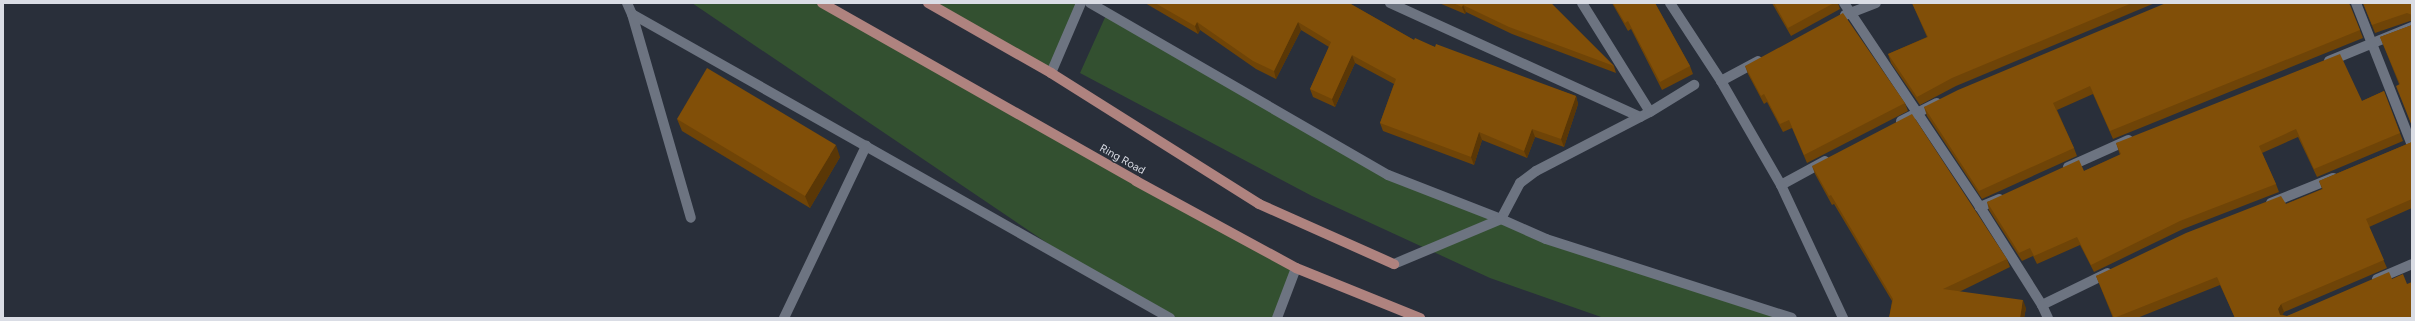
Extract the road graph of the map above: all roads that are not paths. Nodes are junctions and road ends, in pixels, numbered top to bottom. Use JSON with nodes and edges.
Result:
{"nodes":[{"id":1,"x":627,"y":3,"type":"edge"},
{"id":2,"x":822,"y":3,"type":"edge"},
{"id":3,"x":928,"y":3,"type":"edge"},
{"id":4,"x":1081,"y":3,"type":"edge"},
{"id":5,"x":1090,"y":3,"type":"edge"},
{"id":6,"x":1390,"y":3,"type":"edge"},
{"id":7,"x":1582,"y":3,"type":"edge"},
{"id":8,"x":1670,"y":3,"type":"edge"},
{"id":9,"x":1844,"y":3,"type":"edge"},
{"id":10,"x":1876,"y":3,"type":"edge"},
{"id":11,"x":2356,"y":3,"type":"edge"},
{"id":12,"x":1849,"y":12,"type":"junction"},
{"id":13,"x":632,"y":14,"type":"junction"},
{"id":14,"x":1836,"y":20,"type":"edge"},
{"id":15,"x":2412,"y":27,"type":"edge"},
{"id":16,"x":2372,"y":43,"type":"junction"},
{"id":17,"x":1768,"y":56,"type":"edge"},
{"id":18,"x":2315,"y":66,"type":"edge"},
{"id":19,"x":1051,"y":73,"type":"junction"},
{"id":20,"x":1721,"y":81,"type":"junction"},
{"id":21,"x":1694,"y":85,"type":"dead end"},
{"id":22,"x":1944,"y":99,"type":"edge"},
{"id":23,"x":1650,"y":112,"type":"junction"},
{"id":24,"x":1916,"y":114,"type":"junction"},
{"id":25,"x":1640,"y":117,"type":"junction"},
{"id":26,"x":1889,"y":128,"type":"edge"},
{"id":27,"x":2139,"y":136,"type":"edge"},
{"id":28,"x":2410,"y":145,"type":"edge"},
{"id":29,"x":866,"y":146,"type":"junction"},
{"id":30,"x":1835,"y":156,"type":"edge"},
{"id":31,"x":2060,"y":171,"type":"edge"},
{"id":32,"x":2341,"y":174,"type":"edge"},
{"id":33,"x":1781,"y":184,"type":"junction"},
{"id":34,"x":2009,"y":194,"type":"edge"},
{"id":35,"x":2264,"y":206,"type":"edge"},
{"id":36,"x":1980,"y":208,"type":"junction"},
{"id":37,"x":691,"y":218,"type":"dead end"},
{"id":38,"x":1501,"y":219,"type":"junction"},
{"id":39,"x":1394,"y":264,"type":"joint"},
{"id":40,"x":2412,"y":264,"type":"edge"},
{"id":41,"x":1296,"y":268,"type":"junction"},
{"id":42,"x":2117,"y":268,"type":"edge"},
{"id":43,"x":2370,"y":282,"type":"edge"},
{"id":44,"x":2042,"y":305,"type":"junction"},
{"id":45,"x":784,"y":318,"type":"edge"},
{"id":46,"x":1170,"y":318,"type":"edge"},
{"id":47,"x":1276,"y":318,"type":"edge"},
{"id":48,"x":1420,"y":318,"type":"edge"},
{"id":49,"x":1792,"y":318,"type":"edge"},
{"id":50,"x":1843,"y":318,"type":"edge"},
{"id":51,"x":2048,"y":318,"type":"edge"}],
"edges":[{"from":1,"to":13,"type":"street"},
{"from":2,"to":41,"type":"main road","name":"Ring Road"},
{"from":3,"to":19,"type":"main road"},
{"from":4,"to":19,"type":"street"},
{"from":5,"to":38,"type":"street"},
{"from":6,"to":25,"type":"street"},
{"from":7,"to":23,"type":"street"},
{"from":8,"to":20,"type":"street"},
{"from":9,"to":12,"type":"street"},
{"from":10,"to":12,"type":"street"},
{"from":11,"to":16,"type":"street"},
{"from":12,"to":14,"type":"street"},
{"from":12,"to":24,"type":"street"},
{"from":13,"to":29,"type":"street"},
{"from":13,"to":37,"type":"street"},
{"from":15,"to":16,"type":"street"},
{"from":16,"to":18,"type":"street"},
{"from":16,"to":28,"type":"street"},
{"from":17,"to":20,"type":"street"},
{"from":19,"to":39,"type":"main road"},
{"from":20,"to":33,"type":"street"},
{"from":21,"to":23,"type":"street"},
{"from":22,"to":24,"type":"street"},
{"from":23,"to":25,"type":"street"},
{"from":24,"to":26,"type":"street"},
{"from":24,"to":36,"type":"street"},
{"from":25,"to":38,"type":"street"},
{"from":27,"to":31,"type":"street"},
{"from":29,"to":45,"type":"street"},
{"from":29,"to":46,"type":"street"},
{"from":30,"to":33,"type":"street"},
{"from":32,"to":35,"type":"street"},
{"from":33,"to":50,"type":"street"},
{"from":34,"to":36,"type":"street"},
{"from":36,"to":44,"type":"street"},
{"from":38,"to":39,"type":"street"},
{"from":38,"to":49,"type":"street"},
{"from":40,"to":43,"type":"street"},
{"from":41,"to":47,"type":"street"},
{"from":41,"to":48,"type":"main road","name":"Ring Road"},
{"from":42,"to":44,"type":"street"},
{"from":44,"to":51,"type":"street"}]}
